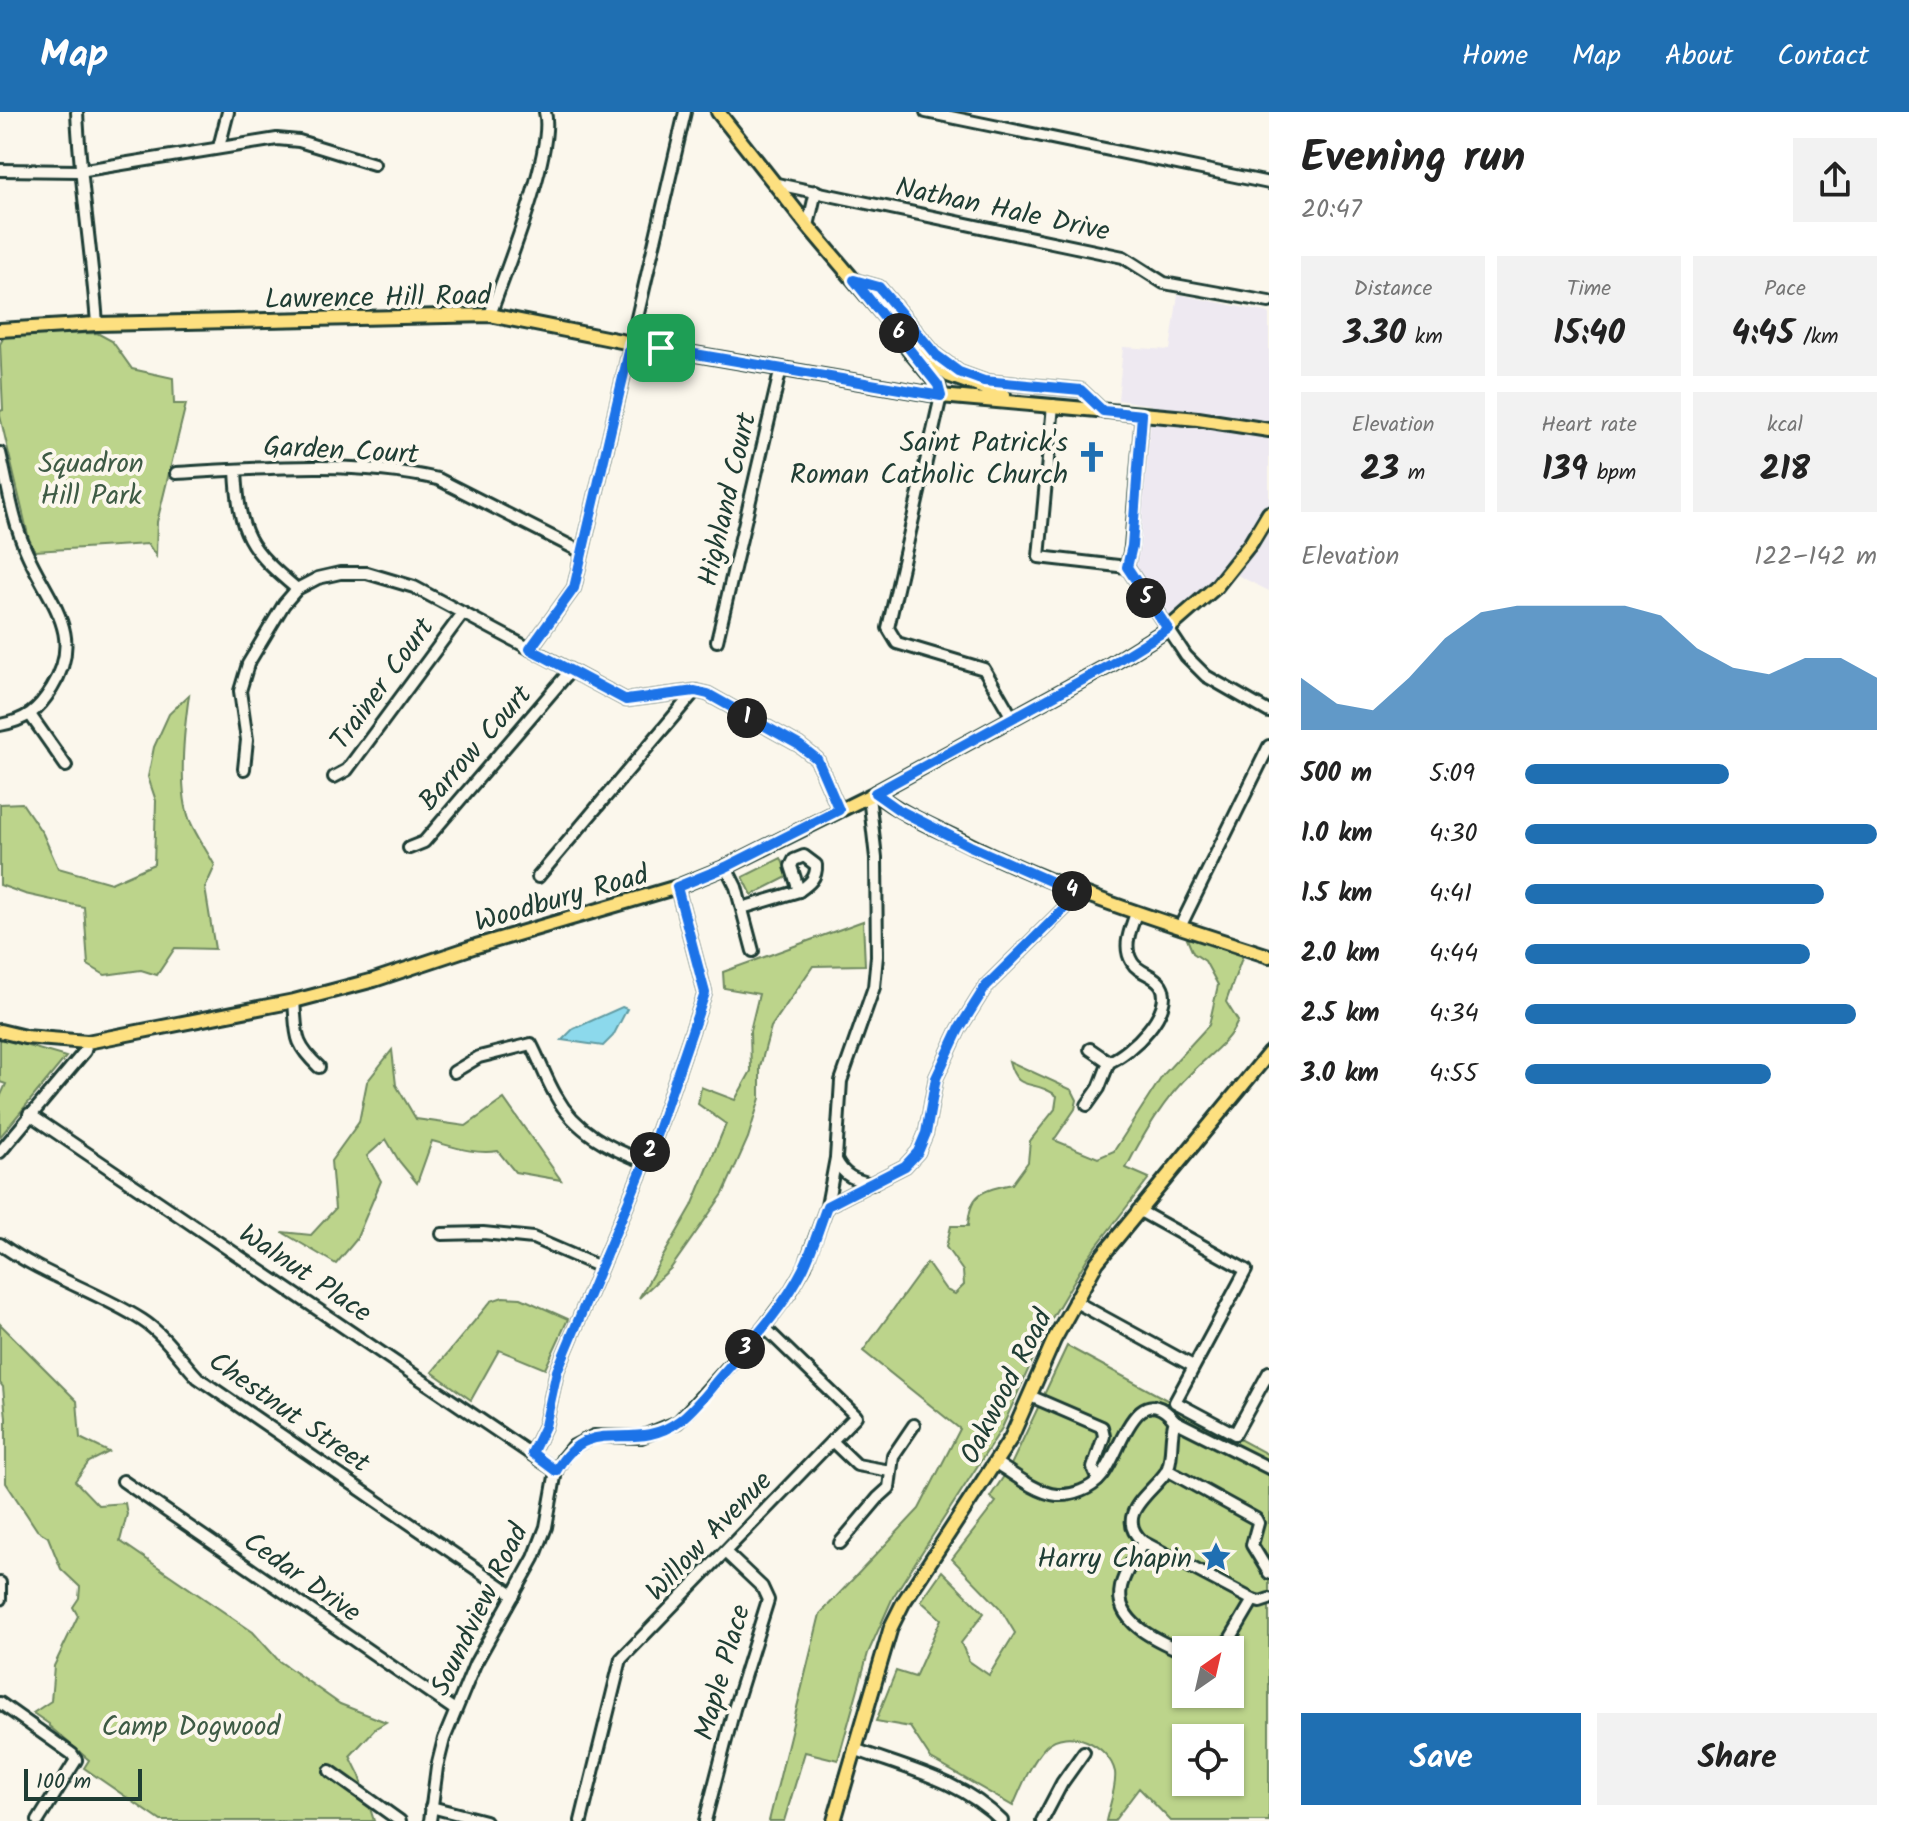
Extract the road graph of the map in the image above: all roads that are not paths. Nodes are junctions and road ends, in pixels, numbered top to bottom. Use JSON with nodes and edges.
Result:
{"nodes":[{"id":1,"x":77,"y":112,"type":"edge"},
{"id":2,"x":228,"y":112,"type":"edge"},
{"id":3,"x":545,"y":112,"type":"edge"},
{"id":4,"x":685,"y":112,"type":"edge"},
{"id":5,"x":718,"y":112,"type":"edge"},
{"id":6,"x":926,"y":112,"type":"edge"},
{"id":7,"x":219,"y":147,"type":"junction"},
{"id":8,"x":374,"y":164,"type":"dead end"},
{"id":9,"x":0,"y":170,"type":"edge"},
{"id":10,"x":79,"y":171,"type":"junction"},
{"id":11,"x":1269,"y":183,"type":"edge"},
{"id":12,"x":777,"y":184,"type":"junction"},
{"id":13,"x":816,"y":191,"type":"junction"},
{"id":14,"x":808,"y":226,"type":"junction"},
{"id":15,"x":854,"y":280,"type":"junction"},
{"id":16,"x":1269,"y":302,"type":"edge"},
{"id":17,"x":490,"y":315,"type":"junction"},
{"id":18,"x":97,"y":324,"type":"junction"},
{"id":19,"x":0,"y":330,"type":"edge"},
{"id":20,"x":901,"y":336,"type":"junction"},
{"id":21,"x":631,"y":343,"type":"junction"},
{"id":22,"x":781,"y":368,"type":"junction"},
{"id":23,"x":941,"y":396,"type":"junction"},
{"id":24,"x":1038,"y":403,"type":"junction"},
{"id":25,"x":1053,"y":405,"type":"junction"},
{"id":26,"x":1103,"y":411,"type":"junction"},
{"id":27,"x":1142,"y":415,"type":"junction"},
{"id":28,"x":1269,"y":430,"type":"edge"},
{"id":29,"x":0,"y":453,"type":"edge"},
{"id":30,"x":236,"y":470,"type":"junction"},
{"id":31,"x":176,"y":473,"type":"dead end"},
{"id":32,"x":1269,"y":513,"type":"edge"},
{"id":33,"x":582,"y":552,"type":"junction"},
{"id":34,"x":1127,"y":567,"type":"junction"},
{"id":35,"x":297,"y":589,"type":"junction"},
{"id":36,"x":463,"y":613,"type":"junction"},
{"id":37,"x":1168,"y":629,"type":"junction"},
{"id":38,"x":717,"y":641,"type":"dead end"},
{"id":39,"x":530,"y":649,"type":"junction"},
{"id":40,"x":570,"y":671,"type":"junction"},
{"id":41,"x":695,"y":691,"type":"junction"},
{"id":42,"x":1269,"y":712,"type":"edge"},
{"id":43,"x":31,"y":716,"type":"junction"},
{"id":44,"x":1013,"y":719,"type":"junction"},
{"id":45,"x":0,"y":725,"type":"edge"},
{"id":46,"x":1269,"y":746,"type":"edge"},
{"id":47,"x":66,"y":766,"type":"dead end"},
{"id":48,"x":244,"y":769,"type":"dead end"},
{"id":49,"x":334,"y":777,"type":"dead end"},
{"id":50,"x":872,"y":794,"type":"junction"},
{"id":51,"x":839,"y":810,"type":"junction"},
{"id":52,"x":409,"y":848,"type":"dead end"},
{"id":53,"x":726,"y":867,"type":"junction"},
{"id":54,"x":538,"y":877,"type":"dead end"},
{"id":55,"x":677,"y":887,"type":"junction"},
{"id":56,"x":799,"y":891,"type":"dead end"},
{"id":57,"x":1079,"y":894,"type":"junction"},
{"id":58,"x":742,"y":908,"type":"junction"},
{"id":59,"x":1136,"y":913,"type":"junction"},
{"id":60,"x":1180,"y":927,"type":"junction"},
{"id":61,"x":753,"y":951,"type":"dead end"},
{"id":62,"x":1269,"y":956,"type":"edge"},
{"id":63,"x":294,"y":1001,"type":"junction"},
{"id":64,"x":0,"y":1031,"type":"edge"},
{"id":65,"x":87,"y":1042,"type":"junction"},
{"id":66,"x":1090,"y":1049,"type":"dead end"},
{"id":67,"x":1269,"y":1053,"type":"edge"},
{"id":68,"x":1109,"y":1062,"type":"junction"},
{"id":69,"x":319,"y":1067,"type":"dead end"},
{"id":70,"x":454,"y":1072,"type":"dead end"},
{"id":71,"x":1087,"y":1105,"type":"dead end"},
{"id":72,"x":29,"y":1114,"type":"junction"},
{"id":73,"x":0,"y":1152,"type":"edge"},
{"id":74,"x":836,"y":1158,"type":"junction"},
{"id":75,"x":646,"y":1162,"type":"junction"},
{"id":76,"x":872,"y":1184,"type":"junction"},
{"id":77,"x":827,"y":1206,"type":"junction"},
{"id":78,"x":1138,"y":1210,"type":"junction"},
{"id":79,"x":442,"y":1234,"type":"dead end"},
{"id":80,"x":0,"y":1244,"type":"edge"},
{"id":81,"x":600,"y":1267,"type":"junction"},
{"id":82,"x":1074,"y":1301,"type":"junction"},
{"id":83,"x":764,"y":1327,"type":"junction"},
{"id":84,"x":1193,"y":1366,"type":"junction"},
{"id":85,"x":1269,"y":1372,"type":"edge"},
{"id":86,"x":1030,"y":1396,"type":"junction"},
{"id":87,"x":1175,"y":1421,"type":"junction"},
{"id":88,"x":914,"y":1425,"type":"dead end"},
{"id":89,"x":832,"y":1441,"type":"junction"},
{"id":90,"x":532,"y":1453,"type":"junction"},
{"id":91,"x":996,"y":1463,"type":"junction"},
{"id":92,"x":1269,"y":1468,"type":"edge"},
{"id":93,"x":1167,"y":1470,"type":"junction"},
{"id":94,"x":556,"y":1471,"type":"junction"},
{"id":95,"x":890,"y":1471,"type":"junction"},
{"id":96,"x":1098,"y":1480,"type":"junction"},
{"id":97,"x":123,"y":1481,"type":"dead end"},
{"id":98,"x":1143,"y":1542,"type":"junction"},
{"id":99,"x":840,"y":1543,"type":"dead end"},
{"id":100,"x":725,"y":1552,"type":"junction"},
{"id":101,"x":1269,"y":1573,"type":"edge"},
{"id":102,"x":0,"y":1583,"type":"edge"},
{"id":103,"x":514,"y":1595,"type":"junction"},
{"id":104,"x":0,"y":1599,"type":"edge"},
{"id":105,"x":1269,"y":1599,"type":"edge"},
{"id":106,"x":1253,"y":1600,"type":"junction"},
{"id":107,"x":1232,"y":1636,"type":"edge"},
{"id":108,"x":1172,"y":1645,"type":"edge"},
{"id":109,"x":0,"y":1703,"type":"edge"},
{"id":110,"x":455,"y":1710,"type":"junction"},
{"id":111,"x":854,"y":1749,"type":"junction"},
{"id":112,"x":1084,"y":1752,"type":"dead end"},
{"id":113,"x":330,"y":1771,"type":"dead end"},
{"id":114,"x":431,"y":1807,"type":"junction"},
{"id":115,"x":38,"y":1821,"type":"edge"},
{"id":116,"x":400,"y":1821,"type":"edge"},
{"id":117,"x":430,"y":1821,"type":"edge"},
{"id":118,"x":485,"y":1821,"type":"edge"},
{"id":119,"x":581,"y":1821,"type":"edge"},
{"id":120,"x":705,"y":1821,"type":"edge"},
{"id":121,"x":834,"y":1821,"type":"edge"},
{"id":122,"x":1002,"y":1821,"type":"edge"},
{"id":123,"x":1042,"y":1821,"type":"edge"}],
"edges":[{"from":1,"to":10,"type":"street"},
{"from":2,"to":7,"type":"street"},
{"from":3,"to":17,"type":"street"},
{"from":4,"to":21,"type":"street"},
{"from":5,"to":12,"type":"main road"},
{"from":6,"to":11,"type":"street"},
{"from":7,"to":8,"type":"street"},
{"from":7,"to":10,"type":"street"},
{"from":9,"to":10,"type":"street"},
{"from":10,"to":18,"type":"street"},
{"from":12,"to":13,"type":"street","name":"Nathan Hale Drive"},
{"from":12,"to":14,"type":"main road"},
{"from":13,"to":14,"type":"street"},
{"from":13,"to":16,"type":"street","name":"Nathan Hale Drive"},
{"from":14,"to":15,"type":"main road"},
{"from":15,"to":20,"type":"main road"},
{"from":15,"to":26,"type":"street"},
{"from":17,"to":18,"type":"main road","name":"Lawrence Hill Road"},
{"from":17,"to":21,"type":"main road","name":"Lawrence Hill Road"},
{"from":18,"to":19,"type":"main road","name":"Lawrence Hill Road"},
{"from":20,"to":23,"type":"main road"},
{"from":20,"to":24,"type":"main road"},
{"from":21,"to":22,"type":"main road","name":"Lawrence Hill Road"},
{"from":21,"to":33,"type":"street"},
{"from":22,"to":23,"type":"main road","name":"Lawrence Hill Road"},
{"from":22,"to":38,"type":"street","name":"Highland Court"},
{"from":23,"to":24,"type":"main road","name":"Lawrence Hill Road"},
{"from":23,"to":44,"type":"street"},
{"from":24,"to":25,"type":"main road"},
{"from":25,"to":26,"type":"main road"},
{"from":25,"to":34,"type":"street"},
{"from":26,"to":27,"type":"main road"},
{"from":27,"to":28,"type":"main road"},
{"from":27,"to":34,"type":"street"},
{"from":29,"to":43,"type":"street"},
{"from":30,"to":31,"type":"street","name":"Garden Court"},
{"from":30,"to":33,"type":"street","name":"Garden Court"},
{"from":30,"to":35,"type":"street"},
{"from":32,"to":37,"type":"main road","name":"Woodbury Road"},
{"from":33,"to":39,"type":"street"},
{"from":34,"to":37,"type":"street"},
{"from":35,"to":36,"type":"street"},
{"from":35,"to":48,"type":"street"},
{"from":36,"to":39,"type":"street"},
{"from":36,"to":49,"type":"street","name":"Trainer Court"},
{"from":37,"to":42,"type":"street"},
{"from":37,"to":44,"type":"main road","name":"Woodbury Road"},
{"from":39,"to":40,"type":"street"},
{"from":40,"to":41,"type":"street"},
{"from":40,"to":52,"type":"street","name":"Barrow Court"},
{"from":41,"to":51,"type":"street"},
{"from":41,"to":54,"type":"street"},
{"from":43,"to":45,"type":"street"},
{"from":43,"to":47,"type":"street"},
{"from":44,"to":50,"type":"main road","name":"Woodbury Road"},
{"from":46,"to":60,"type":"street"},
{"from":50,"to":51,"type":"main road","name":"Woodbury Road"},
{"from":50,"to":57,"type":"main road"},
{"from":50,"to":74,"type":"street"},
{"from":51,"to":53,"type":"main road","name":"Woodbury Road"},
{"from":53,"to":55,"type":"main road","name":"Woodbury Road"},
{"from":53,"to":58,"type":"street"},
{"from":55,"to":63,"type":"main road","name":"Woodbury Road"},
{"from":55,"to":75,"type":"street"},
{"from":56,"to":58,"type":"street"},
{"from":57,"to":59,"type":"main road"},
{"from":57,"to":76,"type":"street"},
{"from":58,"to":61,"type":"street"},
{"from":59,"to":60,"type":"main road"},
{"from":59,"to":68,"type":"street"},
{"from":60,"to":62,"type":"main road"},
{"from":63,"to":65,"type":"main road","name":"Woodbury Road"},
{"from":63,"to":69,"type":"street"},
{"from":64,"to":65,"type":"main road","name":"Woodbury Road"},
{"from":65,"to":72,"type":"street"},
{"from":66,"to":68,"type":"street"},
{"from":67,"to":78,"type":"main road","name":"Oakwood Road"},
{"from":68,"to":71,"type":"street"},
{"from":70,"to":75,"type":"street"},
{"from":72,"to":73,"type":"street"},
{"from":72,"to":90,"type":"street","name":"Walnut Place"},
{"from":74,"to":76,"type":"street"},
{"from":74,"to":77,"type":"street"},
{"from":75,"to":81,"type":"street"},
{"from":76,"to":77,"type":"street"},
{"from":77,"to":83,"type":"street"},
{"from":78,"to":82,"type":"main road","name":"Oakwood Road"},
{"from":78,"to":84,"type":"street"},
{"from":79,"to":81,"type":"street"},
{"from":80,"to":103,"type":"street","name":"Chestnut Street"},
{"from":81,"to":90,"type":"street"},
{"from":82,"to":84,"type":"street"},
{"from":82,"to":86,"type":"main road","name":"Oakwood Road"},
{"from":83,"to":89,"type":"street","name":"Willow Avenue"},
{"from":83,"to":94,"type":"street"},
{"from":84,"to":85,"type":"street"},
{"from":86,"to":91,"type":"main road","name":"Oakwood Road"},
{"from":86,"to":96,"type":"street"},
{"from":87,"to":92,"type":"street"},
{"from":87,"to":93,"type":"street"},
{"from":87,"to":96,"type":"street"},
{"from":88,"to":95,"type":"street"},
{"from":89,"to":95,"type":"street"},
{"from":89,"to":100,"type":"street","name":"Willow Avenue"},
{"from":90,"to":94,"type":"street","name":"Walnut Place"},
{"from":91,"to":96,"type":"street"},
{"from":91,"to":111,"type":"main road","name":"Oakwood Road"},
{"from":93,"to":98,"type":"street"},
{"from":93,"to":101,"type":"street"},
{"from":94,"to":103,"type":"street","name":"Soundview Road"},
{"from":95,"to":99,"type":"street"},
{"from":97,"to":110,"type":"street","name":"Cedar Drive"},
{"from":98,"to":106,"type":"street"},
{"from":98,"to":108,"type":"street"},
{"from":100,"to":119,"type":"street","name":"Willow Avenue"},
{"from":100,"to":120,"type":"street","name":"Maple Place"},
{"from":102,"to":104,"type":"street"},
{"from":103,"to":110,"type":"street","name":"Soundview Road"},
{"from":105,"to":106,"type":"street"},
{"from":106,"to":107,"type":"street"},
{"from":109,"to":115,"type":"street"},
{"from":110,"to":114,"type":"street","name":"Soundview Road"},
{"from":111,"to":121,"type":"main road","name":"Oakwood Road"},
{"from":111,"to":122,"type":"street"},
{"from":112,"to":123,"type":"street"},
{"from":113,"to":116,"type":"street"},
{"from":114,"to":117,"type":"street","name":"Soundview Road"},
{"from":114,"to":118,"type":"street"}]}
